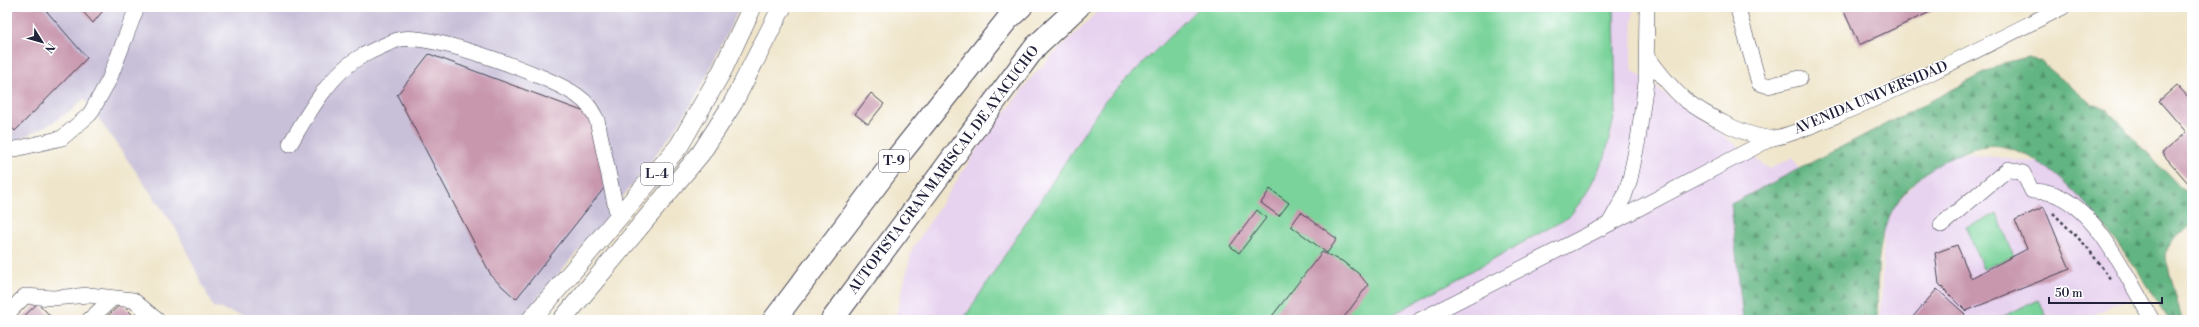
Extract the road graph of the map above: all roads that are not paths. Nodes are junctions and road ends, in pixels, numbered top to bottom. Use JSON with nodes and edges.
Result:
{"nodes":[{"id":1,"x":137,"y":7,"type":"edge"},
{"id":2,"x":752,"y":7,"type":"edge"},
{"id":3,"x":782,"y":7,"type":"edge"},
{"id":4,"x":1021,"y":7,"type":"edge"},
{"id":5,"x":1078,"y":7,"type":"edge"},
{"id":6,"x":1647,"y":7,"type":"edge"},
{"id":7,"x":1742,"y":7,"type":"edge"},
{"id":8,"x":2063,"y":7,"type":"edge"},
{"id":9,"x":1647,"y":56,"type":"junction"},
{"id":10,"x":1800,"y":78,"type":"dead end"},
{"id":11,"x":1772,"y":138,"type":"junction"},
{"id":12,"x":290,"y":144,"type":"dead end"},
{"id":13,"x":7,"y":151,"type":"edge"},
{"id":14,"x":618,"y":218,"type":"junction"},
{"id":15,"x":1609,"y":224,"type":"junction"},
{"id":16,"x":1941,"y":225,"type":"dead end"},
{"id":17,"x":7,"y":296,"type":"edge"},
{"id":18,"x":25,"y":296,"type":"junction"},
{"id":19,"x":113,"y":298,"type":"junction"},
{"id":20,"x":7,"y":314,"type":"edge"},
{"id":21,"x":89,"y":320,"type":"edge"},
{"id":22,"x":157,"y":320,"type":"edge"},
{"id":23,"x":531,"y":320,"type":"edge"},
{"id":24,"x":562,"y":320,"type":"edge"},
{"id":25,"x":774,"y":320,"type":"edge"},
{"id":26,"x":832,"y":320,"type":"edge"},
{"id":27,"x":1420,"y":320,"type":"edge"},
{"id":28,"x":2152,"y":320,"type":"edge"}],
"edges":[{"from":1,"to":13,"type":"street"},
{"from":2,"to":14,"type":"main road","number":"L-4"},
{"from":3,"to":24,"type":"main road","number":"L-4"},
{"from":4,"to":25,"type":"highway","number":"T-9"},
{"from":5,"to":26,"type":"highway","name":"AUTOPISTA GRAN MARISCAL DE AYACUCHO"},
{"from":6,"to":9,"type":"street"},
{"from":7,"to":10,"type":"street"},
{"from":8,"to":11,"type":"street","name":"AVENIDA UNIVERSIDAD"},
{"from":9,"to":11,"type":"street"},
{"from":9,"to":15,"type":"street"},
{"from":11,"to":15,"type":"street","name":"AVENIDA UNIVERSIDAD"},
{"from":12,"to":14,"type":"street"},
{"from":14,"to":23,"type":"main road","number":"L-4"},
{"from":15,"to":27,"type":"street","name":"AVENIDA UNIVERSIDAD"},
{"from":16,"to":28,"type":"street"},
{"from":17,"to":18,"type":"street"},
{"from":18,"to":19,"type":"street"},
{"from":18,"to":20,"type":"street"},
{"from":19,"to":21,"type":"street"},
{"from":19,"to":22,"type":"street"}]}
